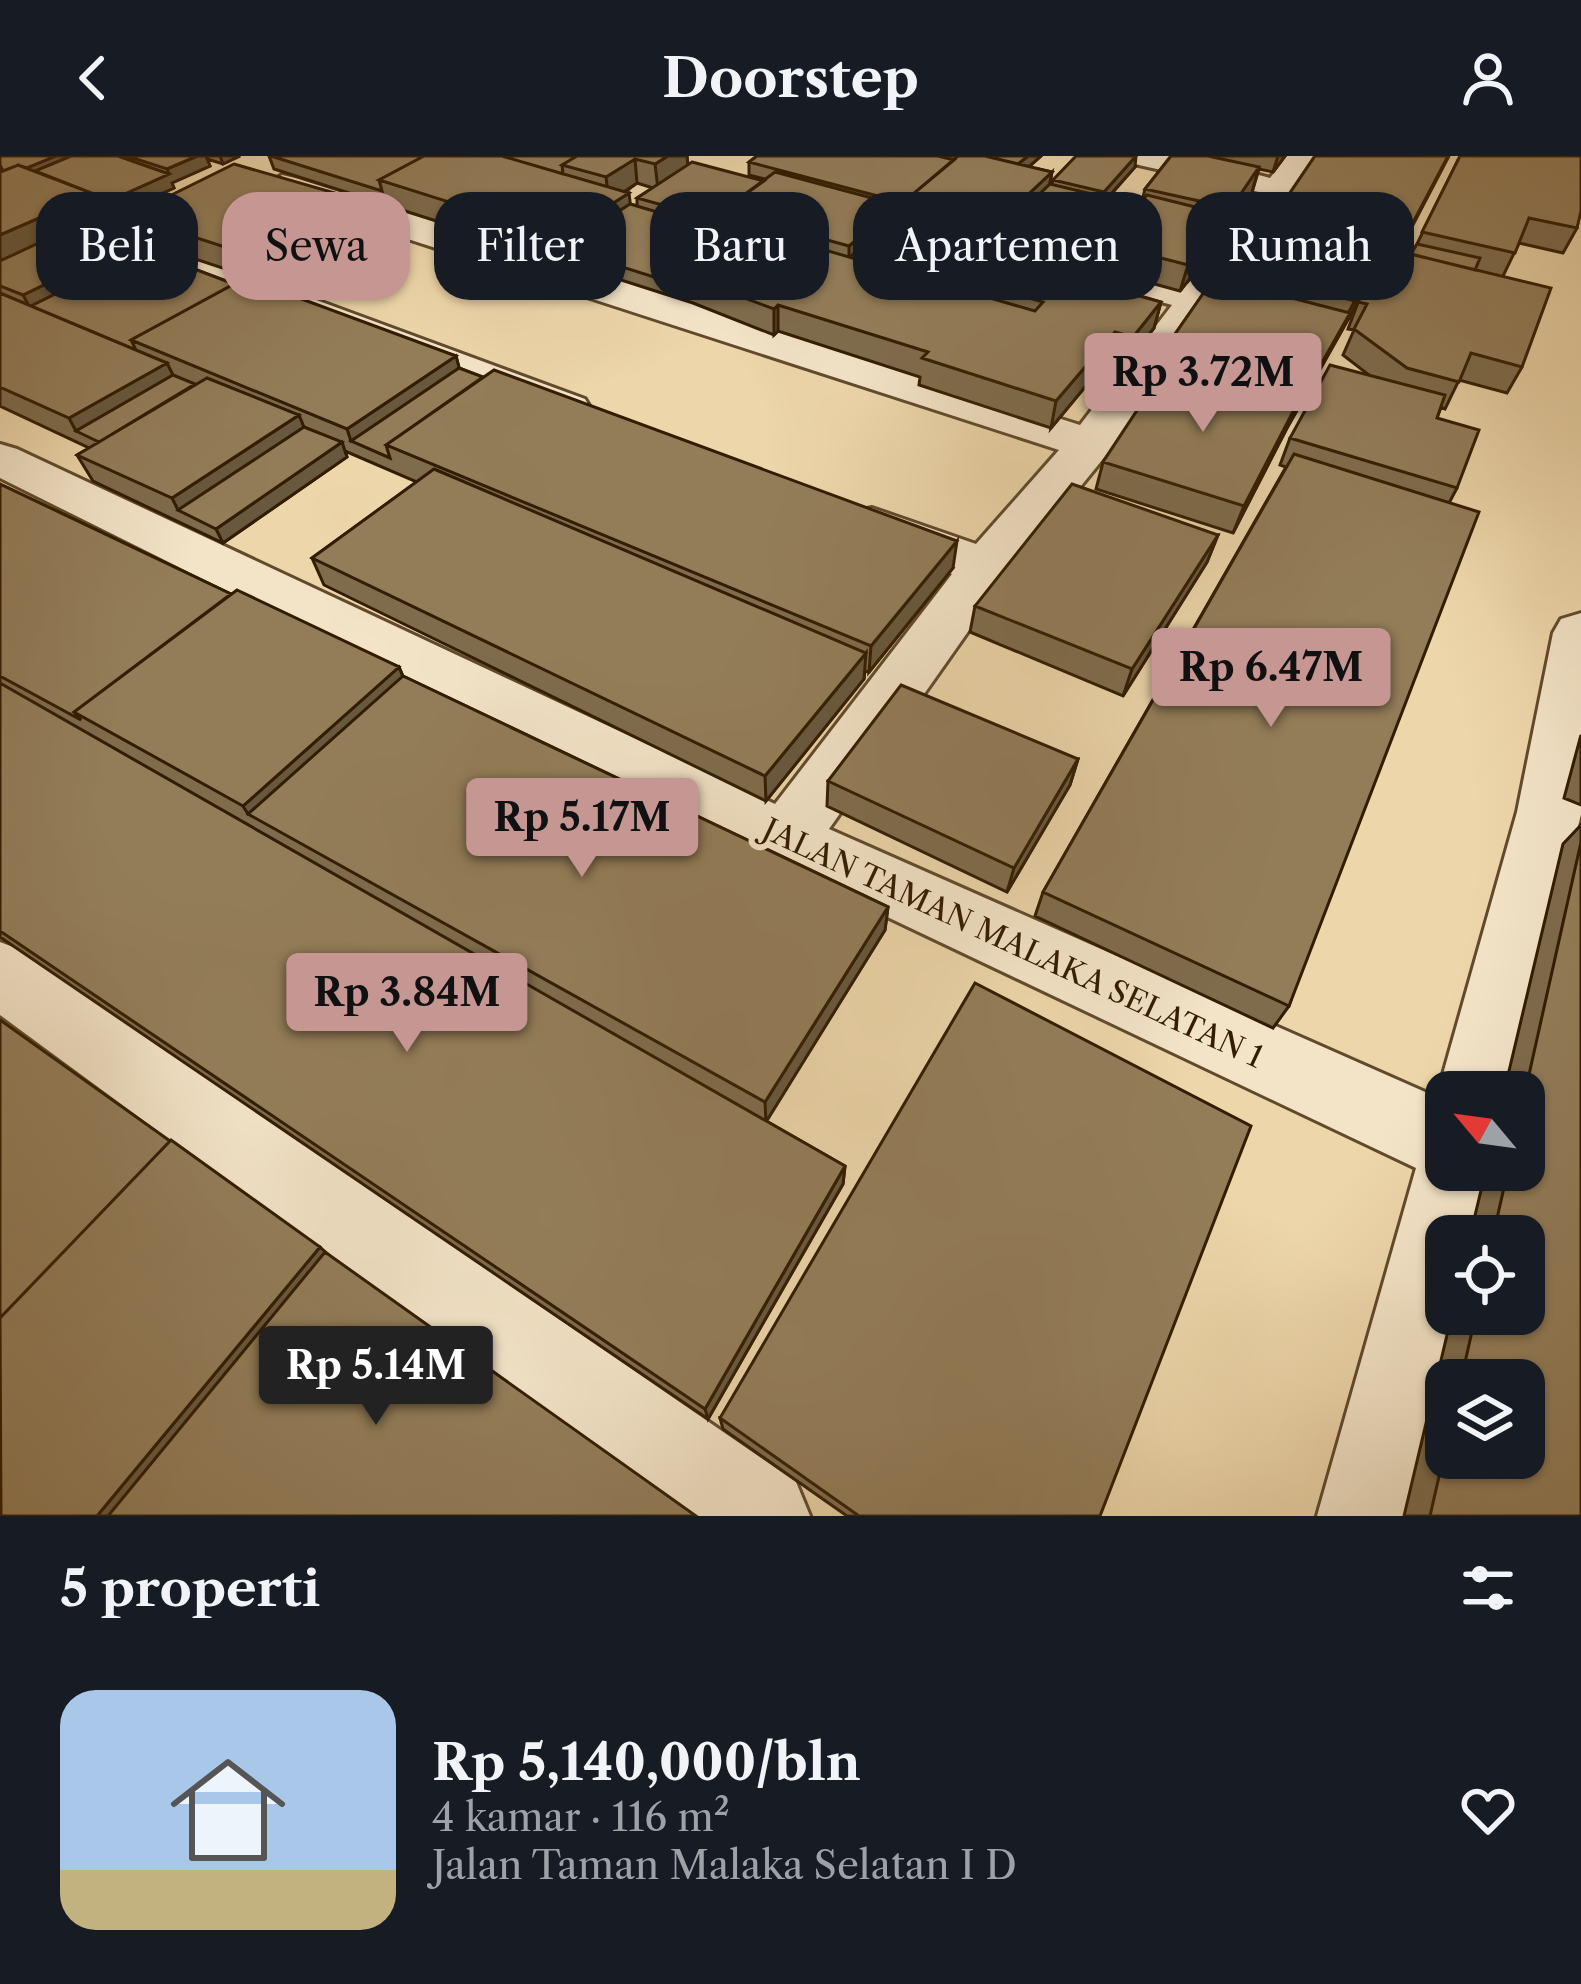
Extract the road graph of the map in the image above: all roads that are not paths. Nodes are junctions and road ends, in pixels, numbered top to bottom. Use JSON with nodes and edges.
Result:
{"nodes":[{"id":1,"x":1142,"y":156,"type":"edge"},
{"id":2,"x":1293,"y":172,"type":"edge"},
{"id":3,"x":253,"y":177,"type":"edge"},
{"id":4,"x":198,"y":270,"type":"edge"},
{"id":5,"x":1197,"y":300,"type":"edge"},
{"id":6,"x":609,"y":424,"type":"edge"},
{"id":7,"x":1090,"y":444,"type":"junction"},
{"id":8,"x":0,"y":459,"type":"edge"},
{"id":9,"x":831,"y":508,"type":"edge"},
{"id":10,"x":986,"y":567,"type":"junction"},
{"id":11,"x":1581,"y":633,"type":"edge"},
{"id":12,"x":1565,"y":821,"type":"edge"},
{"id":13,"x":786,"y":839,"type":"junction"},
{"id":14,"x":0,"y":974,"type":"edge"},
{"id":15,"x":1484,"y":1071,"type":"edge"},
{"id":16,"x":1425,"y":1131,"type":"edge"},
{"id":17,"x":1450,"y":1191,"type":"edge"},
{"id":18,"x":762,"y":1516,"type":"edge"},
{"id":19,"x":1364,"y":1516,"type":"edge"}],
"edges":[{"from":1,"to":2,"type":"street"},
{"from":3,"to":7,"type":"street"},
{"from":4,"to":6,"type":"street"},
{"from":5,"to":7,"type":"street"},
{"from":7,"to":10,"type":"street"},
{"from":8,"to":13,"type":"street","name":"JALAN TAMAN MALAKA SELATAN 1"},
{"from":9,"to":10,"type":"street"},
{"from":10,"to":13,"type":"street"},
{"from":11,"to":12,"type":"street"},
{"from":12,"to":15,"type":"street"},
{"from":13,"to":16,"type":"street","name":"JALAN TAMAN MALAKA SELATAN 1"},
{"from":14,"to":18,"type":"street"},
{"from":17,"to":19,"type":"street"}]}
